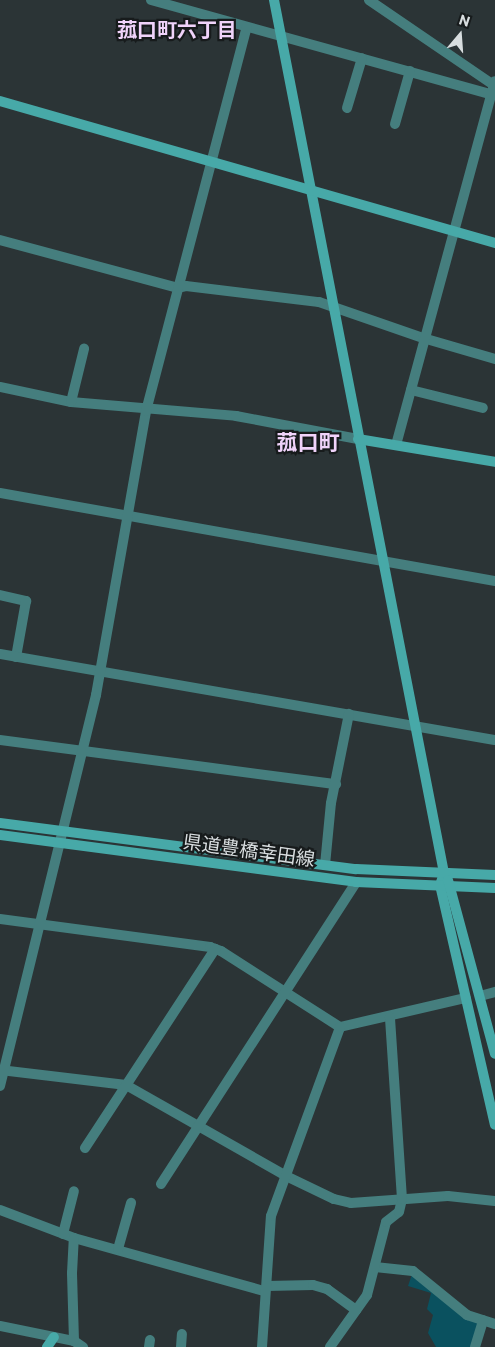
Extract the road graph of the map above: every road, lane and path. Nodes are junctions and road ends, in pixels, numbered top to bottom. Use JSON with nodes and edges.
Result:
{"nodes":[{"id":1,"x":151,"y":0,"type":"edge"},
{"id":2,"x":274,"y":0,"type":"edge"},
{"id":3,"x":369,"y":0,"type":"edge"},
{"id":4,"x":247,"y":27,"type":"junction"},
{"id":5,"x":280,"y":35,"type":"junction"},
{"id":6,"x":362,"y":58,"type":"junction"},
{"id":7,"x":410,"y":71,"type":"junction"},
{"id":8,"x":493,"y":86,"type":"edge"},
{"id":9,"x":0,"y":102,"type":"edge"},
{"id":10,"x":347,"y":108,"type":"dead end"},
{"id":11,"x":394,"y":124,"type":"dead end"},
{"id":12,"x":212,"y":160,"type":"junction"},
{"id":13,"x":308,"y":187,"type":"junction"},
{"id":14,"x":453,"y":232,"type":"junction"},
{"id":15,"x":0,"y":240,"type":"edge"},
{"id":16,"x":495,"y":243,"type":"edge"},
{"id":17,"x":178,"y":288,"type":"junction"},
{"id":18,"x":332,"y":306,"type":"junction"},
{"id":19,"x":423,"y":338,"type":"junction"},
{"id":20,"x":84,"y":349,"type":"dead end"},
{"id":21,"x":495,"y":359,"type":"edge"},
{"id":22,"x":0,"y":387,"type":"edge"},
{"id":23,"x":411,"y":390,"type":"junction"},
{"id":24,"x":71,"y":402,"type":"junction"},
{"id":25,"x":484,"y":408,"type":"dead end"},
{"id":26,"x":146,"y":411,"type":"junction"},
{"id":27,"x":358,"y":439,"type":"junction"},
{"id":28,"x":396,"y":445,"type":"junction"},
{"id":29,"x":495,"y":462,"type":"edge"},
{"id":30,"x":0,"y":493,"type":"edge"},
{"id":31,"x":127,"y":515,"type":"junction"},
{"id":32,"x":382,"y":561,"type":"junction"},
{"id":33,"x":495,"y":581,"type":"edge"},
{"id":34,"x":0,"y":595,"type":"edge"},
{"id":35,"x":0,"y":654,"type":"edge"},
{"id":36,"x":16,"y":657,"type":"junction"},
{"id":37,"x":100,"y":671,"type":"junction"},
{"id":38,"x":349,"y":714,"type":"junction"},
{"id":39,"x":413,"y":726,"type":"junction"},
{"id":40,"x":0,"y":740,"type":"edge"},
{"id":41,"x":495,"y":740,"type":"edge"},
{"id":42,"x":83,"y":751,"type":"junction"},
{"id":43,"x":336,"y":784,"type":"junction"},
{"id":44,"x":0,"y":824,"type":"edge"},
{"id":45,"x":62,"y":831,"type":"junction"},
{"id":46,"x":0,"y":835,"type":"edge"},
{"id":47,"x":60,"y":842,"type":"junction"},
{"id":48,"x":325,"y":865,"type":"junction"},
{"id":49,"x":444,"y":873,"type":"junction"},
{"id":50,"x":495,"y":875,"type":"edge"},
{"id":51,"x":356,"y":882,"type":"junction"},
{"id":52,"x":440,"y":885,"type":"junction"},
{"id":53,"x":452,"y":885,"type":"junction"},
{"id":54,"x":495,"y":888,"type":"edge"},
{"id":55,"x":0,"y":919,"type":"edge"},
{"id":56,"x":39,"y":924,"type":"junction"},
{"id":57,"x":215,"y":949,"type":"junction"},
{"id":58,"x":495,"y":992,"type":"edge"},
{"id":59,"x":286,"y":993,"type":"junction"},
{"id":60,"x":480,"y":996,"type":"junction"},
{"id":61,"x":466,"y":998,"type":"junction"},
{"id":62,"x":390,"y":1017,"type":"junction"},
{"id":63,"x":340,"y":1027,"type":"junction"},
{"id":64,"x":495,"y":1054,"type":"edge"},
{"id":65,"x":2,"y":1070,"type":"edge"},
{"id":66,"x":126,"y":1085,"type":"junction"},
{"id":67,"x":0,"y":1086,"type":"edge"},
{"id":68,"x":495,"y":1125,"type":"edge"},
{"id":69,"x":198,"y":1126,"type":"junction"},
{"id":70,"x":85,"y":1148,"type":"dead end"},
{"id":71,"x":286,"y":1176,"type":"junction"},
{"id":72,"x":161,"y":1184,"type":"dead end"},
{"id":73,"x":74,"y":1191,"type":"dead end"},
{"id":74,"x":402,"y":1199,"type":"junction"},
{"id":75,"x":495,"y":1201,"type":"edge"},
{"id":76,"x":131,"y":1203,"type":"dead end"},
{"id":77,"x":0,"y":1210,"type":"edge"},
{"id":78,"x":63,"y":1234,"type":"junction"},
{"id":79,"x":74,"y":1238,"type":"junction"},
{"id":80,"x":118,"y":1249,"type":"junction"},
{"id":81,"x":375,"y":1267,"type":"junction"},
{"id":82,"x":266,"y":1288,"type":"junction"},
{"id":83,"x":356,"y":1310,"type":"junction"},
{"id":84,"x":483,"y":1320,"type":"junction"},
{"id":85,"x":495,"y":1324,"type":"edge"},
{"id":86,"x":0,"y":1326,"type":"edge"},
{"id":87,"x":182,"y":1334,"type":"dead end"},
{"id":88,"x":54,"y":1337,"type":"junction"},
{"id":89,"x":79,"y":1344,"type":"edge"},
{"id":90,"x":47,"y":1347,"type":"edge"},
{"id":91,"x":181,"y":1347,"type":"edge"},
{"id":92,"x":262,"y":1347,"type":"edge"},
{"id":93,"x":330,"y":1347,"type":"edge"},
{"id":94,"x":475,"y":1347,"type":"edge"}],
"edges":[{"from":1,"to":4,"type":"street"},
{"from":2,"to":5,"type":"street"},
{"from":3,"to":8,"type":"street"},
{"from":4,"to":5,"type":"street"},
{"from":4,"to":12,"type":"street"},
{"from":5,"to":6,"type":"street"},
{"from":5,"to":13,"type":"street"},
{"from":6,"to":7,"type":"street"},
{"from":6,"to":10,"type":"street"},
{"from":7,"to":8,"type":"street"},
{"from":7,"to":11,"type":"street"},
{"from":8,"to":14,"type":"street"},
{"from":9,"to":12,"type":"street"},
{"from":12,"to":13,"type":"street"},
{"from":12,"to":17,"type":"street"},
{"from":13,"to":14,"type":"street"},
{"from":13,"to":18,"type":"street"},
{"from":14,"to":16,"type":"street"},
{"from":14,"to":19,"type":"street"},
{"from":15,"to":17,"type":"street"},
{"from":17,"to":18,"type":"street"},
{"from":17,"to":26,"type":"street"},
{"from":18,"to":19,"type":"street"},
{"from":18,"to":27,"type":"street"},
{"from":19,"to":21,"type":"street"},
{"from":19,"to":23,"type":"street"},
{"from":20,"to":24,"type":"street"},
{"from":22,"to":24,"type":"street"},
{"from":23,"to":25,"type":"street"},
{"from":23,"to":28,"type":"street"},
{"from":24,"to":26,"type":"street"},
{"from":26,"to":27,"type":"street"},
{"from":26,"to":31,"type":"street"},
{"from":27,"to":28,"type":"street"},
{"from":27,"to":32,"type":"street"},
{"from":28,"to":29,"type":"street"},
{"from":30,"to":31,"type":"street"},
{"from":31,"to":32,"type":"street"},
{"from":31,"to":37,"type":"street"},
{"from":32,"to":33,"type":"street"},
{"from":32,"to":39,"type":"street"},
{"from":34,"to":36,"type":"street"},
{"from":35,"to":36,"type":"street"},
{"from":36,"to":37,"type":"street"},
{"from":37,"to":38,"type":"street"},
{"from":37,"to":42,"type":"street"},
{"from":38,"to":39,"type":"street"},
{"from":38,"to":43,"type":"street"},
{"from":39,"to":41,"type":"street"},
{"from":39,"to":49,"type":"street"},
{"from":40,"to":42,"type":"street"},
{"from":42,"to":43,"type":"street"},
{"from":42,"to":45,"type":"street"},
{"from":43,"to":48,"type":"street"},
{"from":44,"to":45,"type":"street","name":"県道豊橋幸田線"},
{"from":45,"to":47,"type":"street"},
{"from":45,"to":48,"type":"street","name":"県道豊橋幸田線"},
{"from":46,"to":47,"type":"street","name":"県道豊橋幸田線"},
{"from":47,"to":51,"type":"street","name":"県道豊橋幸田線"},
{"from":47,"to":56,"type":"street"},
{"from":48,"to":49,"type":"street","name":"県道豊橋幸田線"},
{"from":49,"to":50,"type":"street","name":"県道豊橋幸田線"},
{"from":49,"to":52,"type":"street"},
{"from":49,"to":53,"type":"street"},
{"from":51,"to":52,"type":"street","name":"県道豊橋幸田線"},
{"from":51,"to":59,"type":"street"},
{"from":52,"to":53,"type":"street","name":"県道豊橋幸田線"},
{"from":52,"to":61,"type":"street"},
{"from":53,"to":54,"type":"street","name":"県道豊橋幸田線"},
{"from":53,"to":60,"type":"street"},
{"from":55,"to":56,"type":"street"},
{"from":56,"to":57,"type":"street"},
{"from":56,"to":65,"type":"street"},
{"from":57,"to":59,"type":"street"},
{"from":57,"to":66,"type":"street"},
{"from":58,"to":60,"type":"street"},
{"from":59,"to":63,"type":"street"},
{"from":59,"to":69,"type":"street"},
{"from":60,"to":64,"type":"street"},
{"from":61,"to":62,"type":"street"},
{"from":61,"to":68,"type":"street"},
{"from":62,"to":63,"type":"street"},
{"from":62,"to":74,"type":"street"},
{"from":63,"to":71,"type":"street"},
{"from":65,"to":66,"type":"street"},
{"from":65,"to":67,"type":"street"},
{"from":66,"to":69,"type":"street"},
{"from":66,"to":70,"type":"street"},
{"from":69,"to":71,"type":"street"},
{"from":69,"to":72,"type":"street"},
{"from":71,"to":74,"type":"street"},
{"from":71,"to":82,"type":"street"},
{"from":73,"to":78,"type":"street"},
{"from":74,"to":75,"type":"street"},
{"from":74,"to":81,"type":"street"},
{"from":76,"to":80,"type":"street"},
{"from":77,"to":78,"type":"street"},
{"from":78,"to":79,"type":"street"},
{"from":79,"to":80,"type":"street"},
{"from":79,"to":89,"type":"street"},
{"from":80,"to":82,"type":"street"},
{"from":81,"to":83,"type":"street"},
{"from":81,"to":84,"type":"street"},
{"from":82,"to":83,"type":"street"},
{"from":82,"to":92,"type":"street"},
{"from":83,"to":93,"type":"street"},
{"from":84,"to":85,"type":"street"},
{"from":84,"to":94,"type":"street"},
{"from":86,"to":88,"type":"street"},
{"from":87,"to":91,"type":"street"},
{"from":88,"to":89,"type":"street"},
{"from":88,"to":90,"type":"street"}]}
